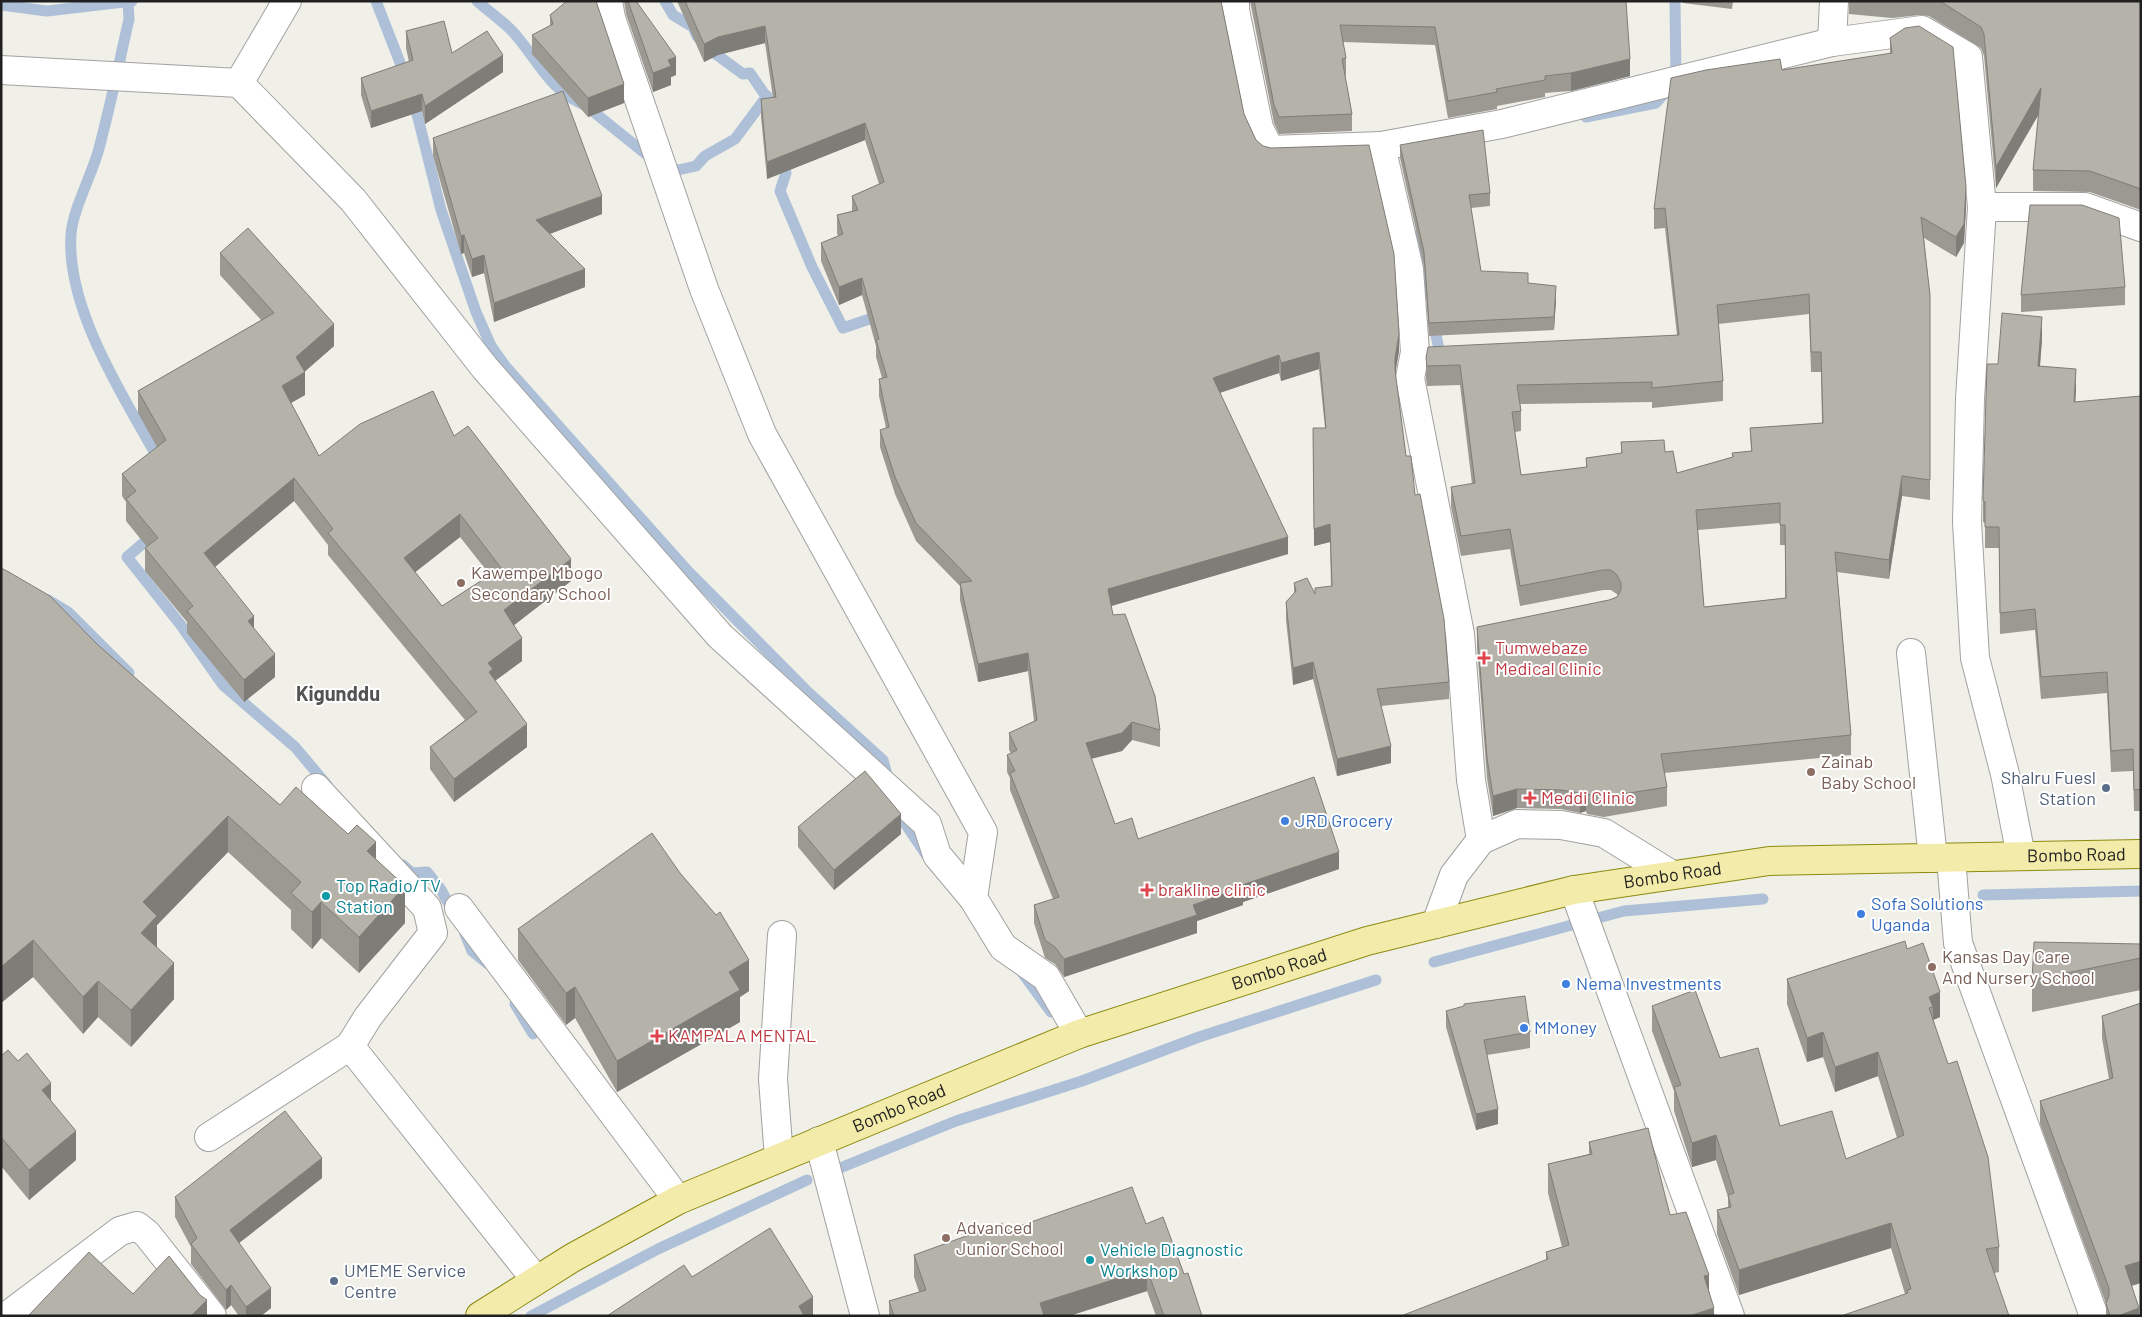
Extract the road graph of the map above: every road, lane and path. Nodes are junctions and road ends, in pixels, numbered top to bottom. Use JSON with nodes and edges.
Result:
{"nodes":[{"id":1,"x":287,"y":1,"type":"edge"},
{"id":2,"x":608,"y":1,"type":"edge"},
{"id":3,"x":1235,"y":1,"type":"edge"},
{"id":4,"x":1834,"y":1,"type":"edge"},
{"id":5,"x":1832,"y":42,"type":"junction"},
{"id":6,"x":1,"y":70,"type":"edge"},
{"id":7,"x":239,"y":83,"type":"junction"},
{"id":8,"x":1381,"y":146,"type":"junction"},
{"id":9,"x":1982,"y":206,"type":"junction"},
{"id":10,"x":2141,"y":227,"type":"edge"},
{"id":11,"x":1489,"y":629,"type":"edge"},
{"id":12,"x":1460,"y":634,"type":"junction"},
{"id":13,"x":1911,"y":653,"type":"dead end"},
{"id":14,"x":316,"y":788,"type":"dead end"},
{"id":15,"x":1482,"y":840,"type":"junction"},
{"id":16,"x":2141,"y":854,"type":"edge"},
{"id":17,"x":2021,"y":856,"type":"junction"},
{"id":18,"x":1942,"y":858,"type":"junction"},
{"id":19,"x":1672,"y":875,"type":"junction"},
{"id":20,"x":1574,"y":890,"type":"junction"},
{"id":21,"x":973,"y":898,"type":"junction"},
{"id":22,"x":459,"y":908,"type":"dead end"},
{"id":23,"x":1436,"y":924,"type":"junction"},
{"id":24,"x":782,"y":935,"type":"dead end"},
{"id":25,"x":1079,"y":1034,"type":"junction"},
{"id":26,"x":350,"y":1046,"type":"junction"},
{"id":27,"x":209,"y":1137,"type":"dead end"},
{"id":28,"x":819,"y":1142,"type":"junction"},
{"id":29,"x":780,"y":1158,"type":"junction"},
{"id":30,"x":678,"y":1200,"type":"junction"},
{"id":31,"x":536,"y":1280,"type":"junction"},
{"id":32,"x":7,"y":1316,"type":"edge"},
{"id":33,"x":212,"y":1316,"type":"edge"},
{"id":34,"x":480,"y":1316,"type":"edge"},
{"id":35,"x":866,"y":1316,"type":"edge"},
{"id":36,"x":1730,"y":1316,"type":"edge"},
{"id":37,"x":2094,"y":1316,"type":"edge"}],
"edges":[{"from":1,"to":7,"type":"street"},
{"from":2,"to":21,"type":"street"},
{"from":3,"to":8,"type":"street"},
{"from":4,"to":5,"type":"street"},
{"from":5,"to":8,"type":"street"},
{"from":5,"to":9,"type":"street"},
{"from":6,"to":7,"type":"street"},
{"from":7,"to":21,"type":"street"},
{"from":8,"to":12,"type":"street"},
{"from":9,"to":10,"type":"street"},
{"from":9,"to":17,"type":"street"},
{"from":11,"to":12,"type":"street"},
{"from":12,"to":15,"type":"street"},
{"from":13,"to":18,"type":"street"},
{"from":14,"to":26,"type":"street"},
{"from":15,"to":19,"type":"street"},
{"from":15,"to":23,"type":"street"},
{"from":16,"to":17,"type":"main road","name":"Bombo Road"},
{"from":17,"to":18,"type":"main road","name":"Bombo Road"},
{"from":18,"to":19,"type":"main road","name":"Bombo Road"},
{"from":18,"to":37,"type":"street"},
{"from":19,"to":20,"type":"main road","name":"Bombo Road"},
{"from":20,"to":23,"type":"main road","name":"Bombo Road"},
{"from":20,"to":36,"type":"street"},
{"from":21,"to":25,"type":"street"},
{"from":22,"to":30,"type":"street"},
{"from":23,"to":25,"type":"main road","name":"Bombo Road"},
{"from":24,"to":29,"type":"street"},
{"from":25,"to":28,"type":"main road","name":"Bombo Road"},
{"from":26,"to":27,"type":"street"},
{"from":26,"to":31,"type":"street"},
{"from":28,"to":29,"type":"main road","name":"Bombo Road"},
{"from":28,"to":35,"type":"street"},
{"from":29,"to":30,"type":"main road","name":"Bombo Road"},
{"from":30,"to":31,"type":"main road","name":"Bombo Road"},
{"from":31,"to":34,"type":"main road","name":"Bombo Road"},
{"from":32,"to":33,"type":"street"}]}
